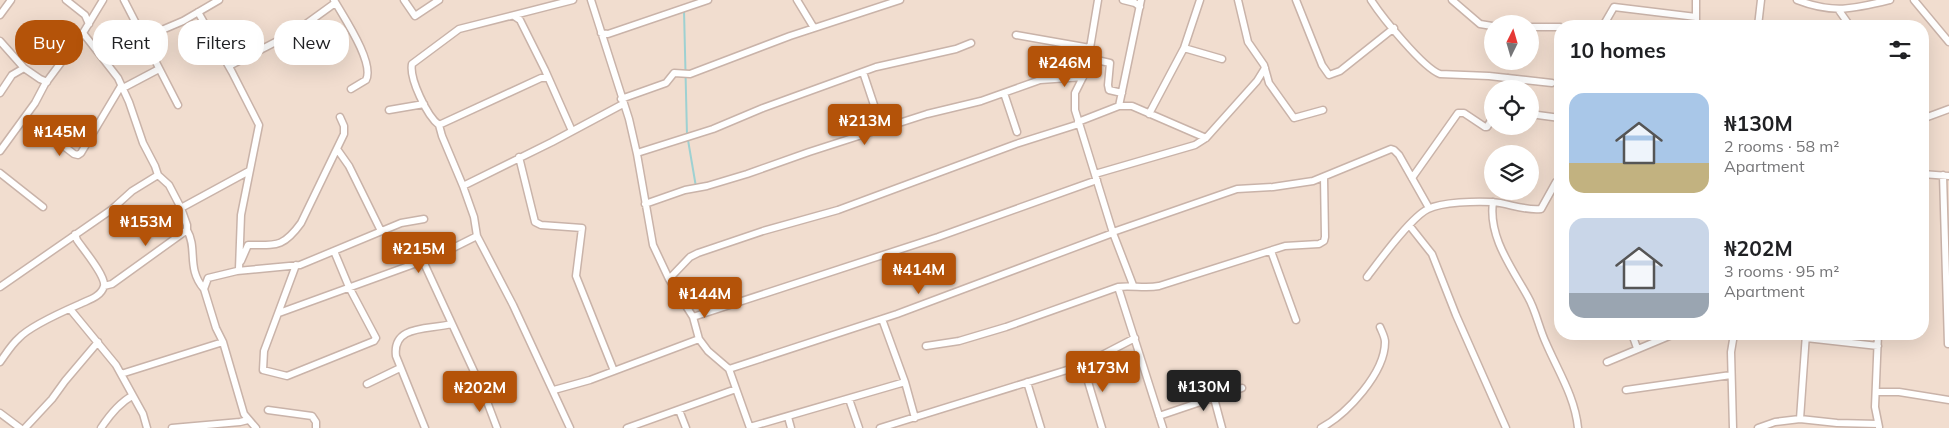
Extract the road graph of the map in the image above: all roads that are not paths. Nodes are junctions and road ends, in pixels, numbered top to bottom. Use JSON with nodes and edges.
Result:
{"nodes":[{"id":1,"x":11,"y":0,"type":"edge"},
{"id":2,"x":66,"y":0,"type":"edge"},
{"id":3,"x":103,"y":0,"type":"edge"},
{"id":4,"x":124,"y":0,"type":"edge"},
{"id":5,"x":219,"y":0,"type":"edge"},
{"id":6,"x":404,"y":0,"type":"edge"},
{"id":7,"x":439,"y":0,"type":"edge"},
{"id":8,"x":573,"y":0,"type":"edge"},
{"id":9,"x":593,"y":0,"type":"edge"},
{"id":10,"x":708,"y":0,"type":"edge"},
{"id":11,"x":797,"y":0,"type":"edge"},
{"id":12,"x":900,"y":0,"type":"edge"},
{"id":13,"x":1098,"y":0,"type":"edge"},
{"id":14,"x":1122,"y":0,"type":"edge"},
{"id":15,"x":1200,"y":0,"type":"edge"},
{"id":16,"x":1238,"y":0,"type":"edge"},
{"id":17,"x":1296,"y":0,"type":"edge"},
{"id":18,"x":1452,"y":0,"type":"edge"},
{"id":19,"x":1696,"y":0,"type":"edge"},
{"id":20,"x":1761,"y":0,"type":"edge"},
{"id":21,"x":1797,"y":0,"type":"edge"},
{"id":22,"x":1890,"y":0,"type":"edge"},
{"id":23,"x":1914,"y":0,"type":"edge"},
{"id":24,"x":335,"y":1,"type":"edge"},
{"id":25,"x":1373,"y":1,"type":"edge"},
{"id":26,"x":1140,"y":4,"type":"edge"},
{"id":27,"x":1838,"y":9,"type":"junction"},
{"id":28,"x":198,"y":12,"type":"junction"},
{"id":29,"x":0,"y":15,"type":"edge"},
{"id":30,"x":85,"y":15,"type":"junction"},
{"id":31,"x":93,"y":16,"type":"junction"},
{"id":32,"x":519,"y":16,"type":"junction"},
{"id":33,"x":1696,"y":16,"type":"junction"},
{"id":34,"x":134,"y":20,"type":"edge"},
{"id":35,"x":1607,"y":20,"type":"edge"},
{"id":36,"x":1696,"y":20,"type":"edge"},
{"id":37,"x":1759,"y":20,"type":"edge"},
{"id":38,"x":1846,"y":20,"type":"edge"},
{"id":39,"x":89,"y":24,"type":"junction"},
{"id":40,"x":1484,"y":25,"type":"edge"},
{"id":41,"x":168,"y":27,"type":"edge"},
{"id":42,"x":1539,"y":27,"type":"edge"},
{"id":43,"x":1554,"y":27,"type":"edge"},
{"id":44,"x":814,"y":28,"type":"junction"},
{"id":45,"x":1394,"y":28,"type":"junction"},
{"id":46,"x":83,"y":33,"type":"joint"},
{"id":47,"x":604,"y":35,"type":"junction"},
{"id":48,"x":1016,"y":35,"type":"dead end"},
{"id":49,"x":0,"y":41,"type":"edge"},
{"id":50,"x":1949,"y":42,"type":"edge"},
{"id":51,"x":971,"y":43,"type":"dead end"},
{"id":52,"x":1090,"y":48,"type":"junction"},
{"id":53,"x":1184,"y":48,"type":"junction"},
{"id":54,"x":1088,"y":58,"type":"junction"},
{"id":55,"x":1222,"y":59,"type":"dead end"},
{"id":56,"x":59,"y":65,"type":"edge"},
{"id":57,"x":157,"y":65,"type":"edge"},
{"id":58,"x":229,"y":66,"type":"junction"},
{"id":59,"x":24,"y":68,"type":"junction"},
{"id":60,"x":1265,"y":68,"type":"junction"},
{"id":61,"x":159,"y":69,"type":"junction"},
{"id":62,"x":863,"y":72,"type":"junction"},
{"id":63,"x":1083,"y":77,"type":"junction"},
{"id":64,"x":545,"y":78,"type":"junction"},
{"id":65,"x":1508,"y":78,"type":"joint"},
{"id":66,"x":47,"y":82,"type":"junction"},
{"id":67,"x":1552,"y":83,"type":"dead end"},
{"id":68,"x":122,"y":87,"type":"junction"},
{"id":69,"x":351,"y":88,"type":"dead end"},
{"id":70,"x":0,"y":93,"type":"edge"},
{"id":71,"x":1004,"y":93,"type":"junction"},
{"id":72,"x":1122,"y":93,"type":"junction"},
{"id":73,"x":622,"y":102,"type":"junction"},
{"id":74,"x":424,"y":104,"type":"junction"},
{"id":75,"x":178,"y":105,"type":"dead end"},
{"id":76,"x":1119,"y":106,"type":"junction"},
{"id":77,"x":1949,"y":109,"type":"edge"},
{"id":78,"x":389,"y":110,"type":"dead end"},
{"id":79,"x":1323,"y":110,"type":"dead end"},
{"id":80,"x":1149,"y":114,"type":"junction"},
{"id":81,"x":1539,"y":115,"type":"edge"},
{"id":82,"x":1929,"y":115,"type":"edge"},
{"id":83,"x":26,"y":117,"type":"junction"},
{"id":84,"x":340,"y":117,"type":"dead end"},
{"id":85,"x":1554,"y":117,"type":"edge"},
{"id":86,"x":1078,"y":123,"type":"junction"},
{"id":87,"x":439,"y":124,"type":"junction"},
{"id":88,"x":1484,"y":126,"type":"edge"},
{"id":89,"x":882,"y":129,"type":"junction"},
{"id":90,"x":572,"y":131,"type":"junction"},
{"id":91,"x":1017,"y":132,"type":"dead end"},
{"id":92,"x":1206,"y":138,"type":"junction"},
{"id":93,"x":338,"y":149,"type":"junction"},
{"id":94,"x":0,"y":152,"type":"edge"},
{"id":95,"x":637,"y":153,"type":"junction"},
{"id":96,"x":519,"y":157,"type":"junction"},
{"id":97,"x":249,"y":171,"type":"junction"},
{"id":98,"x":0,"y":173,"type":"edge"},
{"id":99,"x":158,"y":175,"type":"junction"},
{"id":100,"x":1929,"y":175,"type":"edge"},
{"id":101,"x":1946,"y":176,"type":"edge"},
{"id":102,"x":1096,"y":177,"type":"junction"},
{"id":103,"x":1324,"y":177,"type":"junction"},
{"id":104,"x":1412,"y":178,"type":"junction"},
{"id":105,"x":462,"y":186,"type":"junction"},
{"id":106,"x":1554,"y":186,"type":"edge"},
{"id":107,"x":1493,"y":202,"type":"junction"},
{"id":108,"x":645,"y":204,"type":"junction"},
{"id":109,"x":43,"y":207,"type":"dead end"},
{"id":110,"x":182,"y":208,"type":"junction"},
{"id":111,"x":1429,"y":208,"type":"junction"},
{"id":112,"x":424,"y":219,"type":"dead end"},
{"id":113,"x":1409,"y":225,"type":"junction"},
{"id":114,"x":187,"y":230,"type":"junction"},
{"id":115,"x":381,"y":231,"type":"junction"},
{"id":116,"x":1113,"y":232,"type":"junction"},
{"id":117,"x":75,"y":234,"type":"junction"},
{"id":118,"x":478,"y":236,"type":"junction"},
{"id":119,"x":334,"y":251,"type":"junction"},
{"id":120,"x":1272,"y":251,"type":"junction"},
{"id":121,"x":423,"y":261,"type":"junction"},
{"id":122,"x":1947,"y":263,"type":"edge"},
{"id":123,"x":296,"y":265,"type":"junction"},
{"id":124,"x":238,"y":268,"type":"junction"},
{"id":125,"x":1366,"y":276,"type":"dead end"},
{"id":126,"x":669,"y":279,"type":"junction"},
{"id":127,"x":1133,"y":285,"type":"junction"},
{"id":128,"x":104,"y":286,"type":"junction"},
{"id":129,"x":0,"y":287,"type":"edge"},
{"id":130,"x":348,"y":287,"type":"junction"},
{"id":131,"x":1118,"y":287,"type":"junction"},
{"id":132,"x":204,"y":289,"type":"junction"},
{"id":133,"x":70,"y":309,"type":"junction"},
{"id":134,"x":279,"y":313,"type":"junction"},
{"id":135,"x":693,"y":317,"type":"junction"},
{"id":136,"x":882,"y":319,"type":"junction"},
{"id":137,"x":1296,"y":320,"type":"dead end"},
{"id":138,"x":451,"y":324,"type":"junction"},
{"id":139,"x":1380,"y":327,"type":"dead end"},
{"id":140,"x":1948,"y":328,"type":"edge"},
{"id":141,"x":1136,"y":338,"type":"junction"},
{"id":142,"x":699,"y":339,"type":"junction"},
{"id":143,"x":1634,"y":340,"type":"edge"},
{"id":144,"x":1658,"y":340,"type":"edge"},
{"id":145,"x":1733,"y":340,"type":"edge"},
{"id":146,"x":1806,"y":340,"type":"edge"},
{"id":147,"x":1835,"y":340,"type":"edge"},
{"id":148,"x":1878,"y":340,"type":"edge"},
{"id":149,"x":98,"y":342,"type":"junction"},
{"id":150,"x":224,"y":342,"type":"junction"},
{"id":151,"x":1948,"y":344,"type":"edge"},
{"id":152,"x":926,"y":346,"type":"dead end"},
{"id":153,"x":1878,"y":346,"type":"junction"},
{"id":154,"x":1637,"y":348,"type":"junction"},
{"id":155,"x":0,"y":362,"type":"edge"},
{"id":156,"x":1607,"y":362,"type":"dead end"},
{"id":157,"x":1083,"y":365,"type":"junction"},
{"id":158,"x":400,"y":368,"type":"junction"},
{"id":159,"x":728,"y":369,"type":"junction"},
{"id":160,"x":614,"y":371,"type":"junction"},
{"id":161,"x":121,"y":374,"type":"junction"},
{"id":162,"x":1731,"y":375,"type":"junction"},
{"id":163,"x":905,"y":382,"type":"junction"},
{"id":164,"x":1027,"y":382,"type":"junction"},
{"id":165,"x":367,"y":384,"type":"dead end"},
{"id":166,"x":1242,"y":388,"type":"dead end"},
{"id":167,"x":736,"y":389,"type":"junction"},
{"id":168,"x":554,"y":390,"type":"junction"},
{"id":169,"x":1626,"y":390,"type":"dead end"},
{"id":170,"x":1876,"y":392,"type":"junction"},
{"id":171,"x":132,"y":396,"type":"junction"},
{"id":172,"x":1214,"y":398,"type":"junction"},
{"id":173,"x":849,"y":399,"type":"junction"},
{"id":174,"x":1949,"y":400,"type":"edge"},
{"id":175,"x":268,"y":410,"type":"dead end"},
{"id":176,"x":679,"y":410,"type":"junction"},
{"id":177,"x":0,"y":413,"type":"edge"},
{"id":178,"x":788,"y":416,"type":"junction"},
{"id":179,"x":1159,"y":416,"type":"junction"},
{"id":180,"x":915,"y":418,"type":"junction"},
{"id":181,"x":1800,"y":419,"type":"junction"},
{"id":182,"x":248,"y":420,"type":"junction"},
{"id":183,"x":224,"y":426,"type":"edge"},
{"id":184,"x":1879,"y":426,"type":"edge"},
{"id":185,"x":20,"y":428,"type":"edge"},
{"id":186,"x":25,"y":428,"type":"edge"},
{"id":187,"x":100,"y":428,"type":"edge"},
{"id":188,"x":148,"y":428,"type":"edge"},
{"id":189,"x":172,"y":428,"type":"edge"},
{"id":190,"x":256,"y":428,"type":"edge"},
{"id":191,"x":316,"y":428,"type":"edge"},
{"id":192,"x":424,"y":428,"type":"edge"},
{"id":193,"x":497,"y":428,"type":"edge"},
{"id":194,"x":570,"y":428,"type":"edge"},
{"id":195,"x":627,"y":428,"type":"edge"},
{"id":196,"x":686,"y":428,"type":"edge"},
{"id":197,"x":750,"y":428,"type":"edge"},
{"id":198,"x":791,"y":428,"type":"edge"},
{"id":199,"x":860,"y":428,"type":"edge"},
{"id":200,"x":880,"y":428,"type":"edge"},
{"id":201,"x":1041,"y":428,"type":"edge"},
{"id":202,"x":1102,"y":428,"type":"edge"},
{"id":203,"x":1163,"y":428,"type":"edge"},
{"id":204,"x":1222,"y":428,"type":"edge"},
{"id":205,"x":1321,"y":428,"type":"edge"},
{"id":206,"x":1506,"y":428,"type":"edge"},
{"id":207,"x":1578,"y":428,"type":"edge"},
{"id":208,"x":1733,"y":428,"type":"edge"},
{"id":209,"x":1758,"y":428,"type":"edge"}],
"edges":[{"from":1,"to":29,"type":"street"},
{"from":2,"to":30,"type":"street"},
{"from":3,"to":31,"type":"street"},
{"from":4,"to":34,"type":"street"},
{"from":5,"to":28,"type":"street"},
{"from":6,"to":7,"type":"street"},
{"from":8,"to":32,"type":"street"},
{"from":9,"to":47,"type":"street"},
{"from":10,"to":47,"type":"street"},
{"from":11,"to":44,"type":"street"},
{"from":12,"to":44,"type":"street"},
{"from":13,"to":52,"type":"street"},
{"from":14,"to":26,"type":"street"},
{"from":15,"to":53,"type":"street"},
{"from":16,"to":60,"type":"street"},
{"from":17,"to":45,"type":"street"},
{"from":18,"to":40,"type":"street"},
{"from":19,"to":33,"type":"street"},
{"from":20,"to":37,"type":"street"},
{"from":21,"to":27,"type":"street"},
{"from":22,"to":27,"type":"street"},
{"from":23,"to":50,"type":"street"},
{"from":24,"to":58,"type":"street"},
{"from":24,"to":69,"type":"street"},
{"from":25,"to":45,"type":"street"},
{"from":26,"to":72,"type":"street"},
{"from":27,"to":38,"type":"street"},
{"from":28,"to":41,"type":"street"},
{"from":28,"to":58,"type":"street"},
{"from":30,"to":31,"type":"street"},
{"from":30,"to":39,"type":"street"},
{"from":31,"to":39,"type":"street"},
{"from":32,"to":64,"type":"street"},
{"from":32,"to":74,"type":"street"},
{"from":33,"to":35,"type":"street"},
{"from":33,"to":36,"type":"street"},
{"from":39,"to":46,"type":"street"},
{"from":42,"to":43,"type":"street"},
{"from":44,"to":73,"type":"street"},
{"from":45,"to":65,"type":"street"},
{"from":46,"to":68,"type":"street"},
{"from":47,"to":73,"type":"street"},
{"from":48,"to":52,"type":"street"},
{"from":49,"to":59,"type":"street"},
{"from":51,"to":62,"type":"street"},
{"from":52,"to":54,"type":"street"},
{"from":53,"to":55,"type":"street"},
{"from":53,"to":80,"type":"street"},
{"from":54,"to":63,"type":"street"},
{"from":54,"to":72,"type":"street"},
{"from":56,"to":66,"type":"street"},
{"from":57,"to":61,"type":"street"},
{"from":58,"to":97,"type":"street"},
{"from":59,"to":66,"type":"street"},
{"from":59,"to":70,"type":"street"},
{"from":60,"to":79,"type":"street"},
{"from":60,"to":92,"type":"street"},
{"from":61,"to":68,"type":"street"},
{"from":61,"to":75,"type":"street"},
{"from":62,"to":89,"type":"street"},
{"from":62,"to":95,"type":"street"},
{"from":63,"to":71,"type":"street"},
{"from":63,"to":86,"type":"street"},
{"from":64,"to":87,"type":"street"},
{"from":64,"to":90,"type":"street"},
{"from":65,"to":67,"type":"street"},
{"from":66,"to":83,"type":"street"},
{"from":68,"to":83,"type":"street"},
{"from":68,"to":99,"type":"street"},
{"from":71,"to":89,"type":"street"},
{"from":71,"to":91,"type":"street"},
{"from":72,"to":76,"type":"street"},
{"from":73,"to":90,"type":"street"},
{"from":73,"to":95,"type":"street"},
{"from":74,"to":78,"type":"street"},
{"from":74,"to":87,"type":"street"},
{"from":76,"to":80,"type":"street"},
{"from":76,"to":86,"type":"street"},
{"from":77,"to":82,"type":"street"},
{"from":80,"to":92,"type":"street"},
{"from":81,"to":85,"type":"street"},
{"from":83,"to":94,"type":"street"},
{"from":84,"to":93,"type":"street"},
{"from":86,"to":102,"type":"street"},
{"from":86,"to":126,"type":"street"},
{"from":87,"to":105,"type":"street"},
{"from":88,"to":104,"type":"street"},
{"from":89,"to":108,"type":"street"},
{"from":90,"to":96,"type":"street"},
{"from":92,"to":102,"type":"street"},
{"from":93,"to":115,"type":"street"},
{"from":93,"to":124,"type":"street"},
{"from":95,"to":108,"type":"street"},
{"from":96,"to":105,"type":"street"},
{"from":96,"to":160,"type":"street"},
{"from":97,"to":110,"type":"street"},
{"from":97,"to":124,"type":"street"},
{"from":98,"to":109,"type":"street"},
{"from":99,"to":110,"type":"street"},
{"from":99,"to":117,"type":"street"},
{"from":100,"to":101,"type":"street"},
{"from":101,"to":122,"type":"street"},
{"from":102,"to":116,"type":"street"},
{"from":102,"to":135,"type":"street"},
{"from":103,"to":104,"type":"street"},
{"from":103,"to":116,"type":"street"},
{"from":103,"to":120,"type":"street"},
{"from":104,"to":111,"type":"street"},
{"from":105,"to":118,"type":"street"},
{"from":106,"to":107,"type":"street"},
{"from":107,"to":111,"type":"street"},
{"from":107,"to":207,"type":"street"},
{"from":108,"to":126,"type":"street"},
{"from":110,"to":114,"type":"street"},
{"from":111,"to":113,"type":"street"},
{"from":112,"to":115,"type":"street"},
{"from":113,"to":125,"type":"street"},
{"from":113,"to":206,"type":"street"},
{"from":114,"to":128,"type":"street"},
{"from":114,"to":132,"type":"street"},
{"from":115,"to":119,"type":"street"},
{"from":116,"to":127,"type":"street"},
{"from":116,"to":136,"type":"street"},
{"from":117,"to":128,"type":"street"},
{"from":117,"to":129,"type":"street"},
{"from":118,"to":121,"type":"street"},
{"from":118,"to":168,"type":"street"},
{"from":119,"to":123,"type":"street"},
{"from":119,"to":130,"type":"street"},
{"from":120,"to":127,"type":"street"},
{"from":120,"to":137,"type":"street"},
{"from":121,"to":130,"type":"street"},
{"from":121,"to":138,"type":"street"},
{"from":122,"to":140,"type":"street"},
{"from":123,"to":124,"type":"street"},
{"from":123,"to":134,"type":"street"},
{"from":124,"to":132,"type":"street"},
{"from":126,"to":135,"type":"street"},
{"from":127,"to":131,"type":"street"},
{"from":128,"to":133,"type":"street"},
{"from":130,"to":134,"type":"street"},
{"from":130,"to":134,"type":"street"},
{"from":131,"to":141,"type":"street"},
{"from":131,"to":152,"type":"street"},
{"from":132,"to":150,"type":"street"},
{"from":133,"to":149,"type":"street"},
{"from":133,"to":155,"type":"street"},
{"from":135,"to":142,"type":"street"},
{"from":136,"to":159,"type":"street"},
{"from":136,"to":163,"type":"street"},
{"from":138,"to":158,"type":"street"},
{"from":138,"to":193,"type":"street"},
{"from":139,"to":205,"type":"street"},
{"from":140,"to":151,"type":"street"},
{"from":141,"to":157,"type":"street"},
{"from":141,"to":179,"type":"street"},
{"from":142,"to":159,"type":"street"},
{"from":142,"to":160,"type":"street"},
{"from":143,"to":154,"type":"street"},
{"from":144,"to":154,"type":"street"},
{"from":145,"to":162,"type":"street"},
{"from":146,"to":181,"type":"street"},
{"from":147,"to":153,"type":"street"},
{"from":148,"to":153,"type":"street"},
{"from":149,"to":161,"type":"street"},
{"from":149,"to":186,"type":"street"},
{"from":150,"to":161,"type":"street"},
{"from":150,"to":182,"type":"street"},
{"from":153,"to":170,"type":"street"},
{"from":154,"to":156,"type":"street"},
{"from":157,"to":164,"type":"street"},
{"from":157,"to":202,"type":"street"},
{"from":158,"to":165,"type":"street"},
{"from":158,"to":192,"type":"street"},
{"from":159,"to":167,"type":"street"},
{"from":160,"to":168,"type":"street"},
{"from":161,"to":171,"type":"street"},
{"from":162,"to":169,"type":"street"},
{"from":162,"to":208,"type":"street"},
{"from":163,"to":173,"type":"street"},
{"from":163,"to":180,"type":"street"},
{"from":164,"to":180,"type":"street"},
{"from":164,"to":201,"type":"street"},
{"from":166,"to":172,"type":"street"},
{"from":167,"to":176,"type":"street"},
{"from":167,"to":197,"type":"street"},
{"from":168,"to":194,"type":"street"},
{"from":170,"to":174,"type":"street"},
{"from":170,"to":184,"type":"street"},
{"from":171,"to":187,"type":"street"},
{"from":171,"to":188,"type":"street"},
{"from":172,"to":179,"type":"street"},
{"from":172,"to":204,"type":"street"},
{"from":173,"to":178,"type":"street"},
{"from":173,"to":199,"type":"street"},
{"from":175,"to":191,"type":"street"},
{"from":176,"to":195,"type":"street"},
{"from":176,"to":196,"type":"street"},
{"from":177,"to":185,"type":"street"},
{"from":178,"to":197,"type":"street"},
{"from":178,"to":198,"type":"street"},
{"from":179,"to":203,"type":"street"},
{"from":180,"to":200,"type":"street"},
{"from":181,"to":184,"type":"street"},
{"from":181,"to":209,"type":"street"},
{"from":182,"to":183,"type":"street"},
{"from":182,"to":190,"type":"street"},
{"from":183,"to":189,"type":"street"}]}
